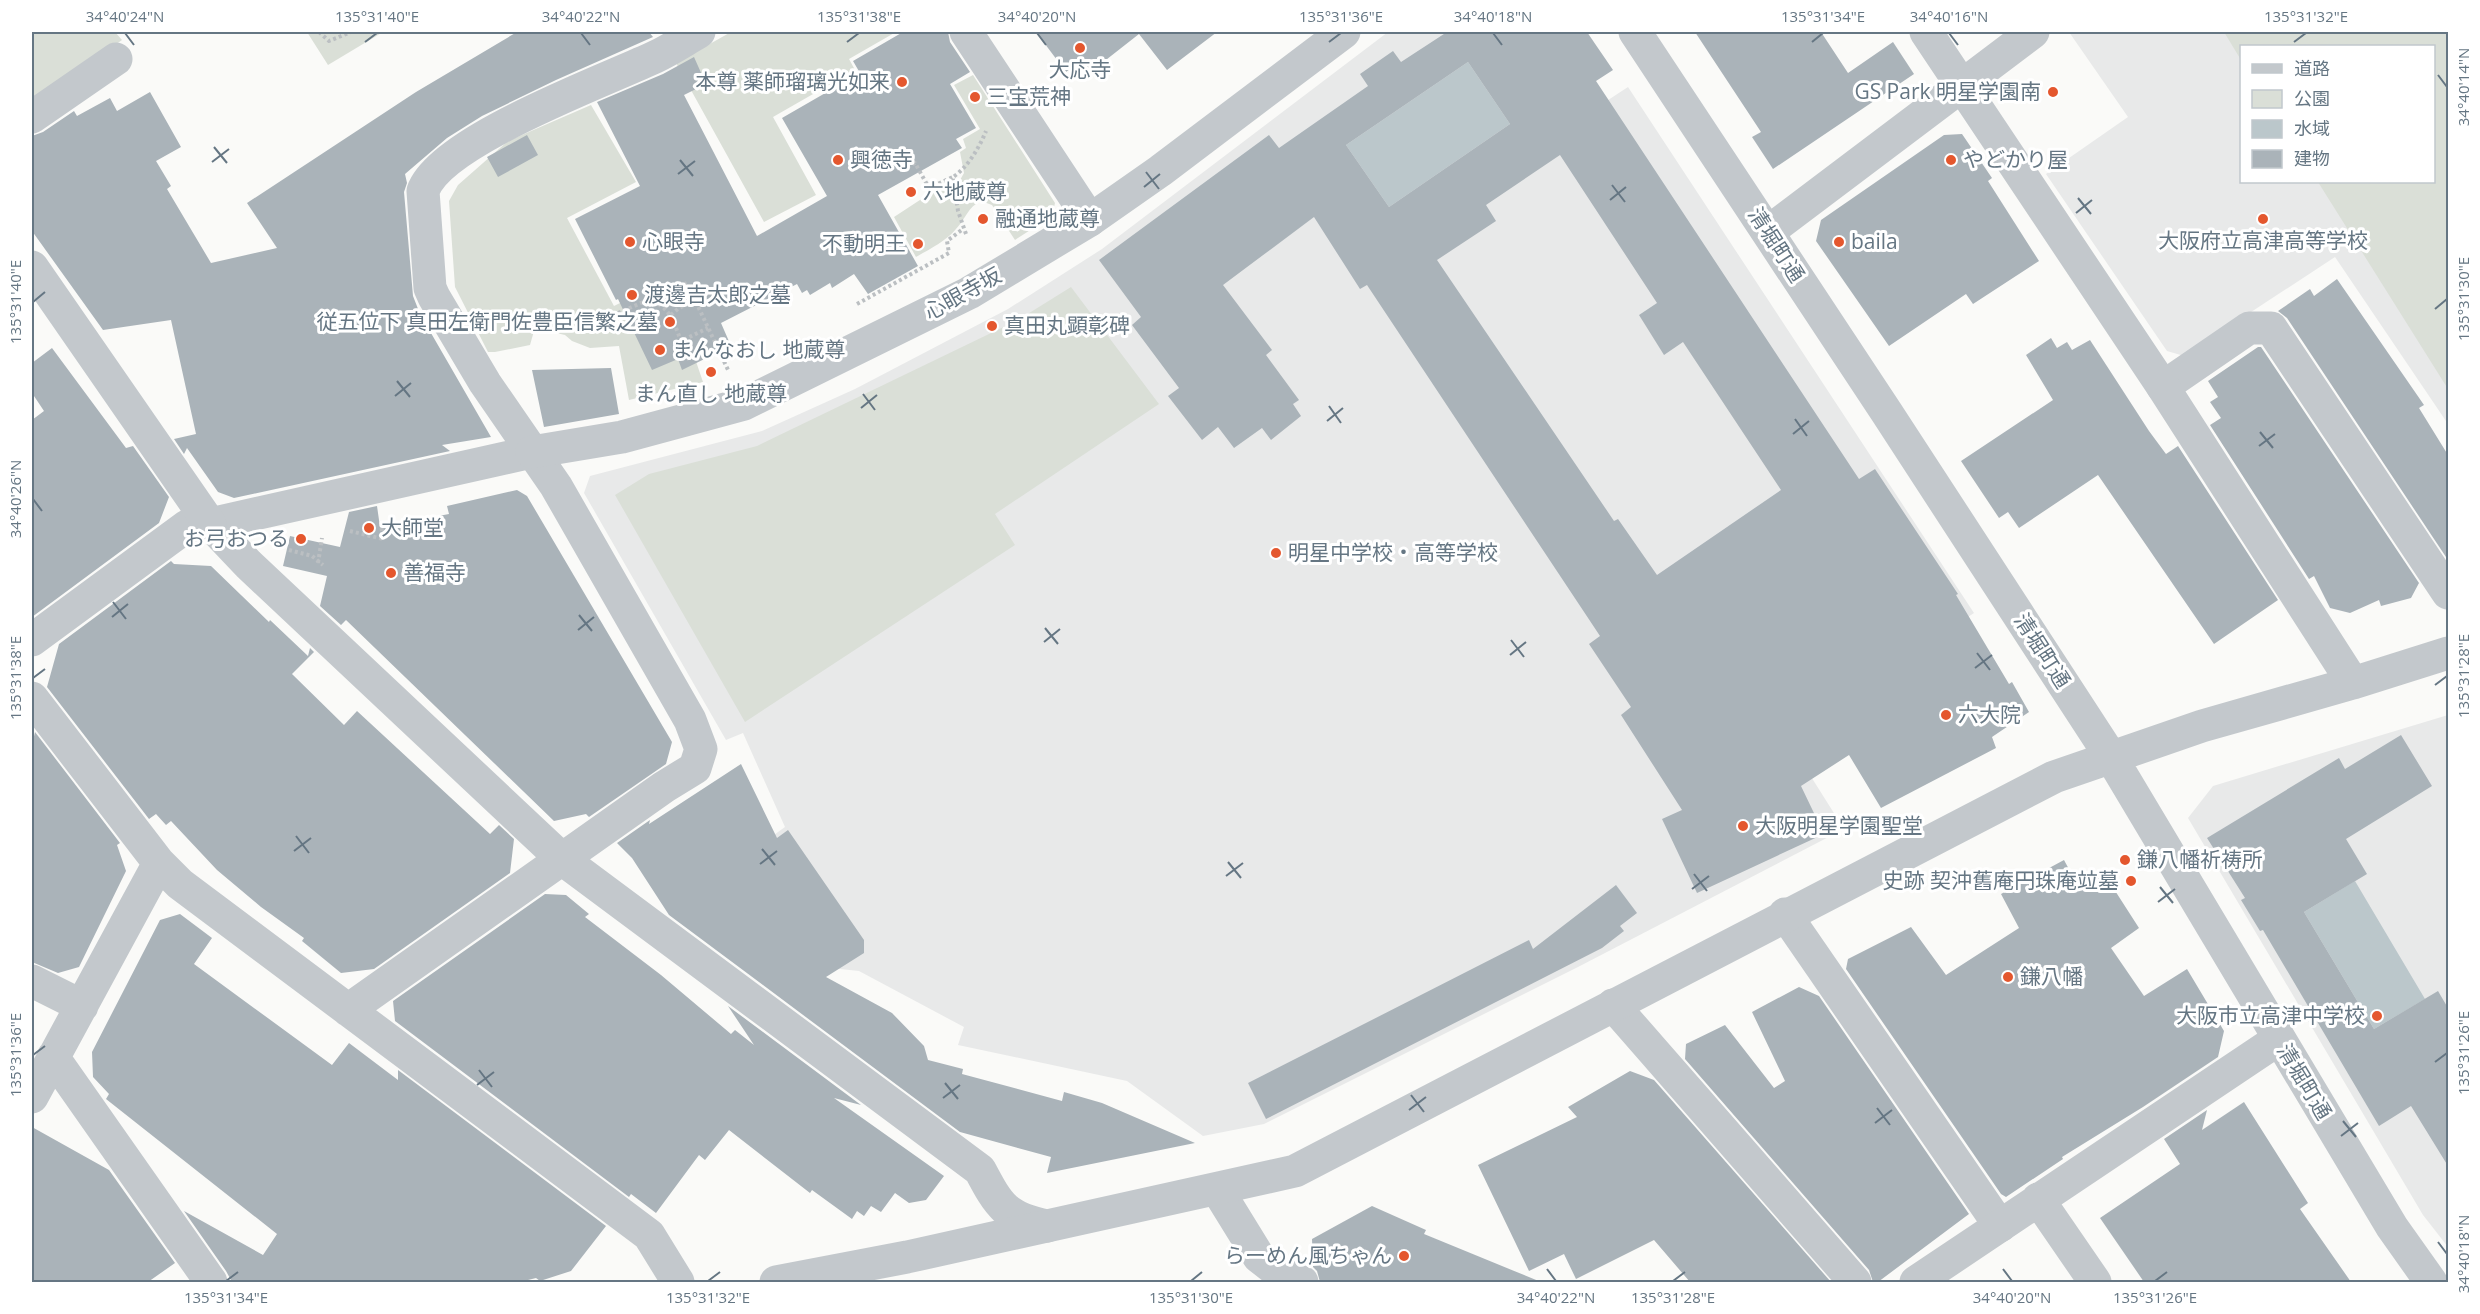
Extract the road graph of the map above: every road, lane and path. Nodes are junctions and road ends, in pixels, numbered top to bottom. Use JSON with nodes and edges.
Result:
{"nodes":[{"id":1,"x":319,"y":32,"type":"edge"},
{"id":2,"x":351,"y":32,"type":"edge"},
{"id":3,"x":699,"y":32,"type":"edge"},
{"id":4,"x":966,"y":32,"type":"edge"},
{"id":5,"x":1344,"y":32,"type":"edge"},
{"id":6,"x":1635,"y":32,"type":"edge"},
{"id":7,"x":1926,"y":32,"type":"edge"},
{"id":8,"x":2033,"y":32,"type":"edge"},
{"id":9,"x":116,"y":59,"type":"dead end"},
{"id":10,"x":1960,"y":85,"type":"junction"},
{"id":11,"x":32,"y":117,"type":"edge"},
{"id":12,"x":986,"y":126,"type":"dead end"},
{"id":13,"x":872,"y":169,"type":"dead end"},
{"id":14,"x":953,"y":177,"type":"junction"},
{"id":15,"x":1089,"y":220,"type":"junction"},
{"id":16,"x":963,"y":229,"type":"junction"},
{"id":17,"x":1768,"y":232,"type":"junction"},
{"id":18,"x":966,"y":234,"type":"dead end"},
{"id":19,"x":32,"y":267,"type":"edge"},
{"id":20,"x":696,"y":300,"type":"junction"},
{"id":21,"x":646,"y":301,"type":"junction"},
{"id":22,"x":856,"y":305,"type":"dead end"},
{"id":23,"x":618,"y":313,"type":"dead end"},
{"id":24,"x":672,"y":315,"type":"junction"},
{"id":25,"x":709,"y":328,"type":"junction"},
{"id":26,"x":681,"y":341,"type":"junction"},
{"id":27,"x":689,"y":360,"type":"dead end"},
{"id":28,"x":724,"y":360,"type":"dead end"},
{"id":29,"x":2163,"y":387,"type":"junction"},
{"id":30,"x":532,"y":452,"type":"junction"},
{"id":31,"x":381,"y":516,"type":"dead end"},
{"id":32,"x":210,"y":524,"type":"junction"},
{"id":33,"x":344,"y":530,"type":"dead end"},
{"id":34,"x":327,"y":532,"type":"dead end"},
{"id":35,"x":287,"y":549,"type":"dead end"},
{"id":36,"x":2448,"y":593,"type":"edge"},
{"id":37,"x":32,"y":640,"type":"edge"},
{"id":38,"x":2448,"y":653,"type":"edge"},
{"id":39,"x":2354,"y":683,"type":"junction"},
{"id":40,"x":32,"y":698,"type":"edge"},
{"id":41,"x":2111,"y":757,"type":"junction"},
{"id":42,"x":562,"y":859,"type":"junction"},
{"id":43,"x":159,"y":863,"type":"junction"},
{"id":44,"x":1785,"y":914,"type":"junction"},
{"id":45,"x":32,"y":981,"type":"edge"},
{"id":46,"x":1613,"y":1005,"type":"junction"},
{"id":47,"x":82,"y":1006,"type":"junction"},
{"id":48,"x":348,"y":1010,"type":"junction"},
{"id":49,"x":2279,"y":1039,"type":"junction"},
{"id":50,"x":53,"y":1057,"type":"junction"},
{"id":51,"x":32,"y":1097,"type":"edge"},
{"id":52,"x":1217,"y":1190,"type":"junction"},
{"id":53,"x":2038,"y":1199,"type":"junction"},
{"id":54,"x":1047,"y":1226,"type":"junction"},
{"id":55,"x":2000,"y":1226,"type":"junction"},
{"id":56,"x":911,"y":1270,"type":"edge"},
{"id":57,"x":211,"y":1282,"type":"edge"},
{"id":58,"x":678,"y":1282,"type":"edge"},
{"id":59,"x":776,"y":1282,"type":"edge"},
{"id":60,"x":1302,"y":1282,"type":"edge"},
{"id":61,"x":1855,"y":1282,"type":"edge"},
{"id":62,"x":1916,"y":1282,"type":"edge"},
{"id":63,"x":2095,"y":1282,"type":"edge"},
{"id":64,"x":2432,"y":1282,"type":"edge"}],
"edges":[{"from":1,"to":2,"type":"path"},
{"from":3,"to":30,"type":"street"},
{"from":4,"to":15,"type":"street"},
{"from":5,"to":15,"type":"street","name":"心眼寺坂"},
{"from":6,"to":17,"type":"street","name":"清堀町通"},
{"from":7,"to":10,"type":"street"},
{"from":8,"to":10,"type":"street"},
{"from":9,"to":11,"type":"street"},
{"from":10,"to":17,"type":"street"},
{"from":10,"to":29,"type":"street"},
{"from":12,"to":14,"type":"path"},
{"from":13,"to":14,"type":"path"},
{"from":14,"to":16,"type":"path"},
{"from":15,"to":30,"type":"street","name":"心眼寺坂"},
{"from":16,"to":18,"type":"path"},
{"from":16,"to":22,"type":"path"},
{"from":17,"to":41,"type":"street","name":"清堀町通"},
{"from":19,"to":32,"type":"street"},
{"from":20,"to":21,"type":"path"},
{"from":20,"to":24,"type":"path"},
{"from":20,"to":25,"type":"path"},
{"from":21,"to":23,"type":"path"},
{"from":21,"to":24,"type":"path"},
{"from":24,"to":26,"type":"path"},
{"from":25,"to":26,"type":"path"},
{"from":25,"to":28,"type":"path"},
{"from":26,"to":27,"type":"path"},
{"from":29,"to":36,"type":"street"},
{"from":29,"to":39,"type":"street"},
{"from":30,"to":32,"type":"street","name":"心眼寺坂"},
{"from":30,"to":42,"type":"street"},
{"from":31,"to":33,"type":"path"},
{"from":32,"to":37,"type":"street","name":"心眼寺坂"},
{"from":32,"to":42,"type":"street"},
{"from":34,"to":35,"type":"path"},
{"from":38,"to":39,"type":"street"},
{"from":39,"to":41,"type":"street"},
{"from":40,"to":43,"type":"street"},
{"from":41,"to":44,"type":"street"},
{"from":41,"to":49,"type":"street","name":"清堀町通"},
{"from":42,"to":48,"type":"street"},
{"from":42,"to":54,"type":"street"},
{"from":43,"to":47,"type":"street"},
{"from":43,"to":48,"type":"street"},
{"from":44,"to":46,"type":"street"},
{"from":44,"to":55,"type":"street"},
{"from":45,"to":47,"type":"street"},
{"from":46,"to":52,"type":"street"},
{"from":46,"to":61,"type":"street"},
{"from":47,"to":50,"type":"street"},
{"from":48,"to":58,"type":"street"},
{"from":49,"to":53,"type":"street"},
{"from":49,"to":64,"type":"street","name":"清堀町通"},
{"from":50,"to":51,"type":"street"},
{"from":50,"to":57,"type":"street"},
{"from":52,"to":54,"type":"street"},
{"from":52,"to":60,"type":"street"},
{"from":53,"to":55,"type":"street"},
{"from":53,"to":63,"type":"street"},
{"from":54,"to":56,"type":"street"},
{"from":55,"to":62,"type":"street"},
{"from":56,"to":59,"type":"street"}]}
